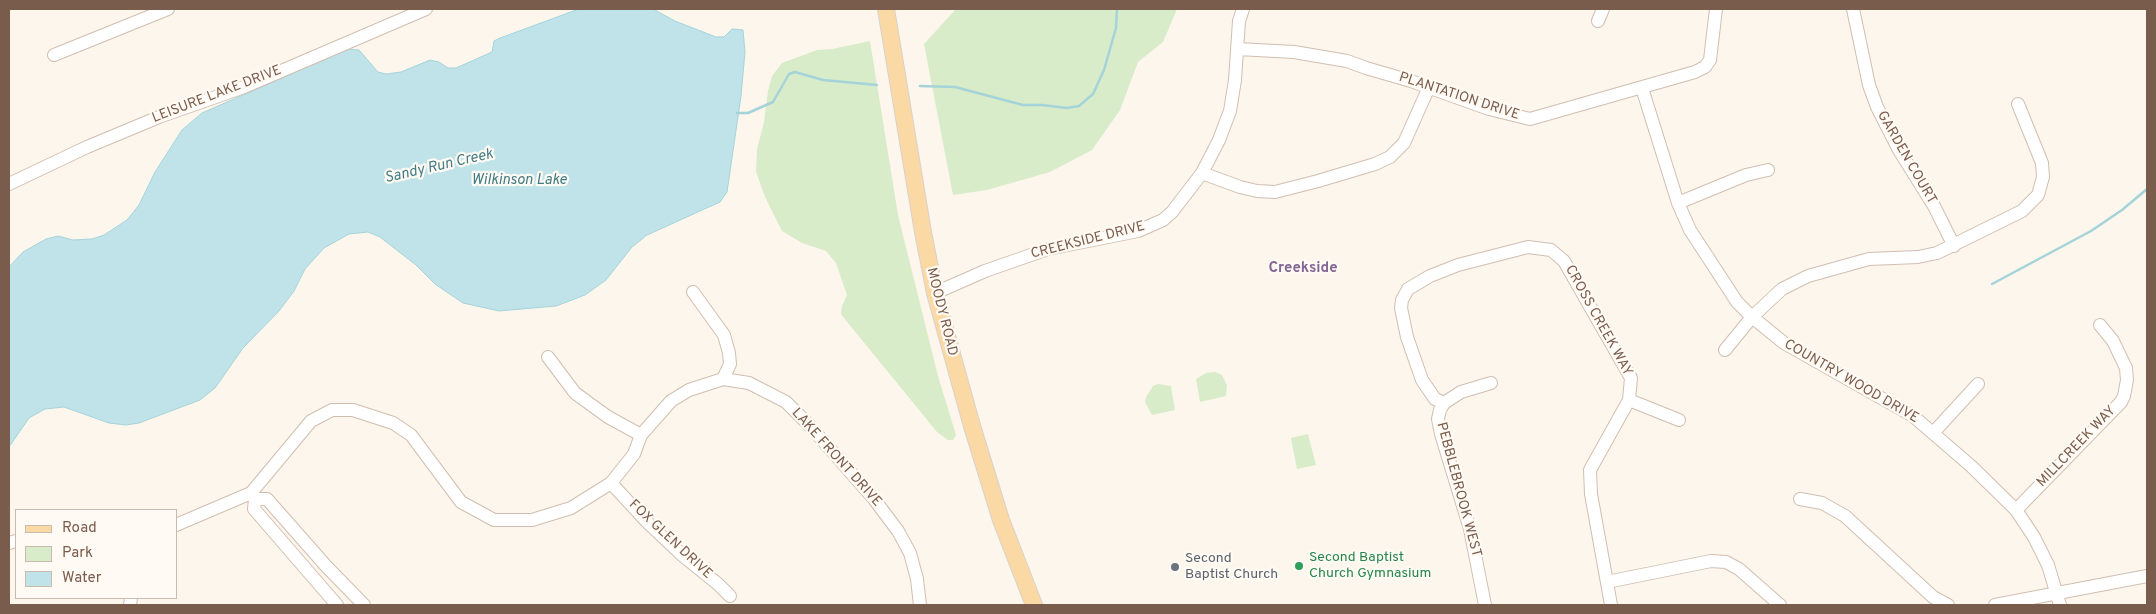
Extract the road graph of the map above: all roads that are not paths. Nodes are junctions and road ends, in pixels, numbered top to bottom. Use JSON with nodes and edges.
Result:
{"nodes":[{"id":1,"x":168,"y":9,"type":"edge"},
{"id":2,"x":426,"y":9,"type":"edge"},
{"id":3,"x":886,"y":9,"type":"edge"},
{"id":4,"x":1243,"y":9,"type":"edge"},
{"id":5,"x":1716,"y":9,"type":"edge"},
{"id":6,"x":1853,"y":9,"type":"edge"},
{"id":7,"x":1238,"y":49,"type":"junction"},
{"id":8,"x":54,"y":55,"type":"dead end"},
{"id":9,"x":1429,"y":88,"type":"junction"},
{"id":10,"x":1642,"y":88,"type":"junction"},
{"id":11,"x":2018,"y":104,"type":"dead end"},
{"id":12,"x":1768,"y":170,"type":"dead end"},
{"id":13,"x":1202,"y":173,"type":"junction"},
{"id":14,"x":9,"y":184,"type":"edge"},
{"id":15,"x":1678,"y":203,"type":"junction"},
{"id":16,"x":1954,"y":246,"type":"junction"},
{"id":17,"x":1482,"y":259,"type":"joint"},
{"id":18,"x":693,"y":292,"type":"dead end"},
{"id":19,"x":935,"y":293,"type":"junction"},
{"id":20,"x":1752,"y":317,"type":"junction"},
{"id":21,"x":2100,"y":325,"type":"dead end"},
{"id":22,"x":1725,"y":350,"type":"dead end"},
{"id":23,"x":548,"y":357,"type":"dead end"},
{"id":24,"x":723,"y":379,"type":"junction"},
{"id":25,"x":1491,"y":383,"type":"dead end"},
{"id":26,"x":1978,"y":384,"type":"dead end"},
{"id":27,"x":1629,"y":400,"type":"junction"},
{"id":28,"x":1444,"y":403,"type":"junction"},
{"id":29,"x":1679,"y":420,"type":"dead end"},
{"id":30,"x":1933,"y":432,"type":"junction"},
{"id":31,"x":642,"y":436,"type":"junction"},
{"id":32,"x":612,"y":483,"type":"junction"},
{"id":33,"x":253,"y":496,"type":"junction"},
{"id":34,"x":1800,"y":499,"type":"dead end"},
{"id":35,"x":2016,"y":510,"type":"junction"},
{"id":36,"x":178,"y":524,"type":"edge"},
{"id":37,"x":2147,"y":576,"type":"edge"},
{"id":38,"x":336,"y":577,"type":"junction"},
{"id":39,"x":1607,"y":582,"type":"junction"},
{"id":40,"x":322,"y":589,"type":"junction"},
{"id":41,"x":730,"y":596,"type":"dead end"},
{"id":42,"x":2058,"y":600,"type":"edge"},
{"id":43,"x":337,"y":605,"type":"edge"},
{"id":44,"x":364,"y":605,"type":"edge"},
{"id":45,"x":920,"y":605,"type":"edge"},
{"id":46,"x":1034,"y":605,"type":"edge"},
{"id":47,"x":1485,"y":605,"type":"edge"},
{"id":48,"x":1611,"y":605,"type":"edge"},
{"id":49,"x":1780,"y":605,"type":"edge"},
{"id":50,"x":1948,"y":605,"type":"edge"},
{"id":51,"x":1995,"y":605,"type":"edge"}],
"edges":[{"from":1,"to":8,"type":"street"},
{"from":2,"to":14,"type":"street","name":"LEISURE LAKE DRIVE"},
{"from":3,"to":19,"type":"main road","name":"MOODY ROAD"},
{"from":4,"to":7,"type":"street","name":"CREEKSIDE DRIVE"},
{"from":5,"to":10,"type":"street","name":"PLANTATION DRIVE"},
{"from":6,"to":16,"type":"street","name":"GARDEN COURT"},
{"from":7,"to":9,"type":"street","name":"PLANTATION DRIVE"},
{"from":7,"to":13,"type":"street","name":"CREEKSIDE DRIVE"},
{"from":9,"to":10,"type":"street","name":"PLANTATION DRIVE"},
{"from":9,"to":13,"type":"street"},
{"from":10,"to":15,"type":"street","name":"COUNTRY WOOD DRIVE"},
{"from":11,"to":16,"type":"street"},
{"from":12,"to":15,"type":"street"},
{"from":13,"to":19,"type":"street","name":"CREEKSIDE DRIVE"},
{"from":15,"to":20,"type":"street","name":"COUNTRY WOOD DRIVE"},
{"from":16,"to":20,"type":"street"},
{"from":17,"to":27,"type":"street","name":"CROSS CREEK WAY"},
{"from":17,"to":28,"type":"street","name":"PEBBLEBROOK WEST"},
{"from":18,"to":24,"type":"street"},
{"from":19,"to":46,"type":"main road","name":"MOODY ROAD"},
{"from":20,"to":22,"type":"street"},
{"from":20,"to":30,"type":"street","name":"COUNTRY WOOD DRIVE"},
{"from":21,"to":35,"type":"street","name":"MILLCREEK WAY"},
{"from":23,"to":31,"type":"street"},
{"from":24,"to":31,"type":"street","name":"LAKE FRONT DRIVE"},
{"from":24,"to":45,"type":"street","name":"LAKE FRONT DRIVE"},
{"from":25,"to":28,"type":"street"},
{"from":26,"to":30,"type":"street"},
{"from":27,"to":29,"type":"street"},
{"from":27,"to":39,"type":"street","name":"CROSS CREEK WAY"},
{"from":28,"to":47,"type":"street","name":"PEBBLEBROOK WEST"},
{"from":30,"to":35,"type":"street","name":"COUNTRY WOOD DRIVE"},
{"from":31,"to":32,"type":"street","name":"LAKE FRONT DRIVE"},
{"from":32,"to":33,"type":"street","name":"LAKE FRONT DRIVE"},
{"from":32,"to":41,"type":"street","name":"FOX GLEN DRIVE"},
{"from":33,"to":36,"type":"street","name":"LAKE FRONT DRIVE"},
{"from":33,"to":38,"type":"street"},
{"from":33,"to":40,"type":"street"},
{"from":34,"to":50,"type":"street"},
{"from":35,"to":42,"type":"street","name":"COUNTRY WOOD DRIVE"},
{"from":37,"to":42,"type":"street"},
{"from":38,"to":40,"type":"street"},
{"from":38,"to":44,"type":"street"},
{"from":39,"to":48,"type":"street","name":"CROSS CREEK WAY"},
{"from":39,"to":49,"type":"street"},
{"from":40,"to":43,"type":"street"},
{"from":42,"to":51,"type":"street"}]}
